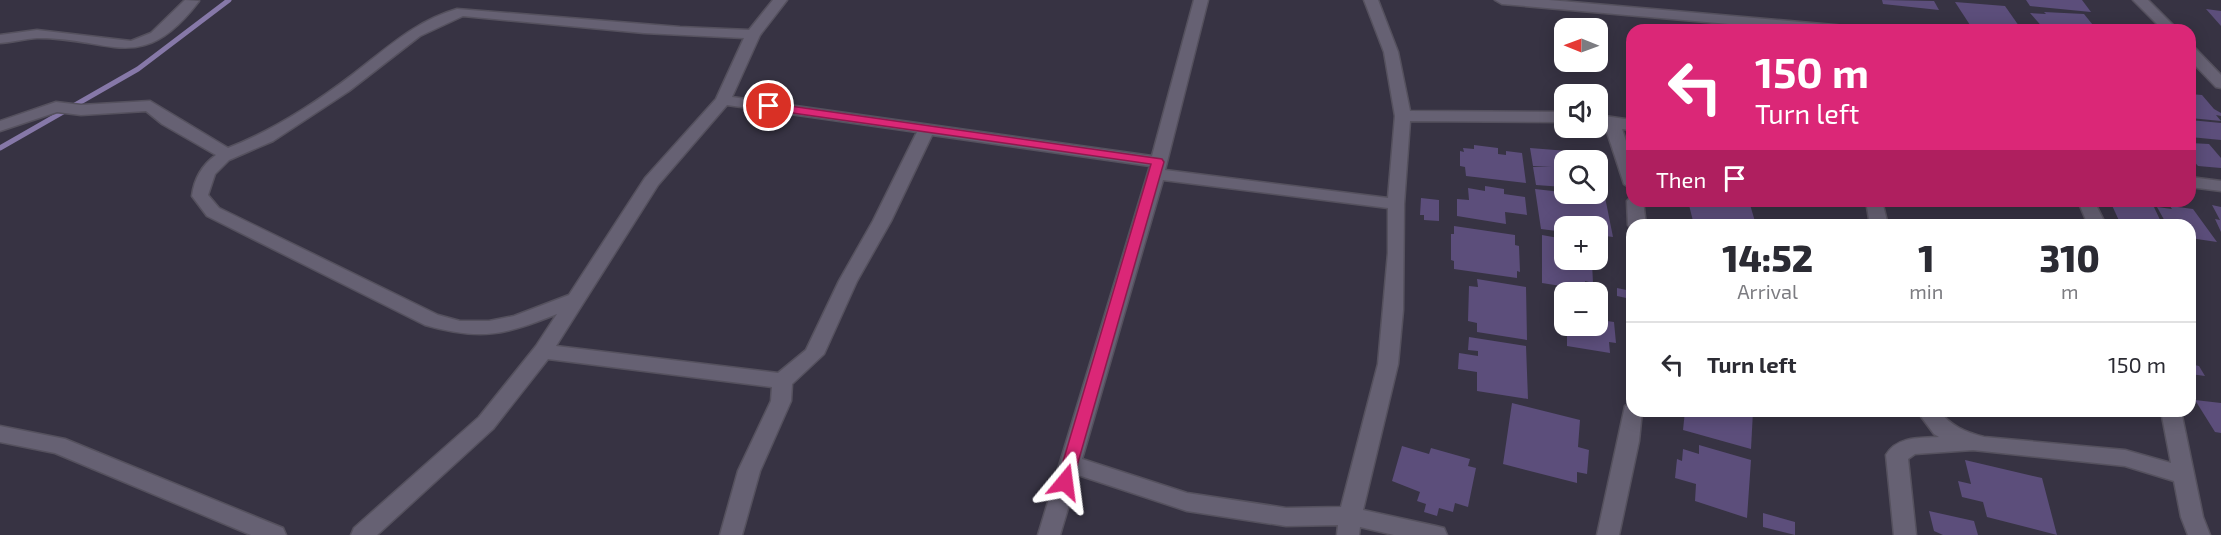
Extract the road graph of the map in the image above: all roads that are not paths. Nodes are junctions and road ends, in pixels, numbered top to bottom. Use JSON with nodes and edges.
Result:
{"nodes":[{"id":1,"x":780,"y":0,"type":"edge"},
{"id":2,"x":1201,"y":0,"type":"edge"},
{"id":3,"x":1371,"y":0,"type":"edge"},
{"id":4,"x":1502,"y":0,"type":"edge"},
{"id":5,"x":2140,"y":0,"type":"edge"},
{"id":6,"x":192,"y":1,"type":"edge"},
{"id":7,"x":1659,"y":7,"type":"edge"},
{"id":8,"x":1796,"y":24,"type":"edge"},
{"id":9,"x":2165,"y":24,"type":"edge"},
{"id":10,"x":753,"y":34,"type":"junction"},
{"id":11,"x":0,"y":39,"type":"edge"},
{"id":12,"x":2196,"y":58,"type":"edge"},
{"id":13,"x":2196,"y":70,"type":"edge"},
{"id":14,"x":2207,"y":71,"type":"junction"},
{"id":15,"x":2221,"y":84,"type":"edge"},
{"id":16,"x":723,"y":100,"type":"junction"},
{"id":17,"x":1402,"y":117,"type":"junction"},
{"id":18,"x":1554,"y":117,"type":"edge"},
{"id":19,"x":1608,"y":122,"type":"edge"},
{"id":20,"x":1626,"y":124,"type":"edge"},
{"id":21,"x":0,"y":126,"type":"edge"},
{"id":22,"x":927,"y":129,"type":"junction"},
{"id":23,"x":1608,"y":129,"type":"edge"},
{"id":24,"x":226,"y":154,"type":"junction"},
{"id":25,"x":1157,"y":168,"type":"junction"},
{"id":26,"x":1626,"y":170,"type":"edge"},
{"id":27,"x":2196,"y":183,"type":"edge"},
{"id":28,"x":2221,"y":186,"type":"edge"},
{"id":29,"x":1396,"y":204,"type":"junction"},
{"id":30,"x":574,"y":300,"type":"junction"},
{"id":31,"x":543,"y":351,"type":"junction"},
{"id":32,"x":782,"y":381,"type":"junction"},
{"id":33,"x":1631,"y":417,"type":"edge"},
{"id":34,"x":1932,"y":417,"type":"edge"},
{"id":35,"x":2172,"y":417,"type":"edge"},
{"id":36,"x":0,"y":434,"type":"edge"},
{"id":37,"x":1984,"y":445,"type":"junction"},
{"id":38,"x":1070,"y":464,"type":"junction"},
{"id":39,"x":2185,"y":477,"type":"junction"},
{"id":40,"x":1349,"y":525,"type":"edge"},
{"id":41,"x":274,"y":535,"type":"edge"},
{"id":42,"x":363,"y":535,"type":"edge"},
{"id":43,"x":731,"y":535,"type":"edge"},
{"id":44,"x":1049,"y":535,"type":"edge"},
{"id":45,"x":1436,"y":535,"type":"edge"},
{"id":46,"x":1608,"y":535,"type":"edge"},
{"id":47,"x":1905,"y":535,"type":"edge"},
{"id":48,"x":2199,"y":535,"type":"edge"}],
"edges":[{"from":1,"to":10,"type":"street"},
{"from":2,"to":25,"type":"street"},
{"from":3,"to":17,"type":"street"},
{"from":4,"to":7,"type":"street"},
{"from":5,"to":9,"type":"street"},
{"from":6,"to":11,"type":"street"},
{"from":7,"to":8,"type":"street"},
{"from":10,"to":16,"type":"street"},
{"from":10,"to":24,"type":"street"},
{"from":12,"to":14,"type":"street"},
{"from":13,"to":14,"type":"street"},
{"from":14,"to":15,"type":"street"},
{"from":16,"to":22,"type":"street"},
{"from":16,"to":30,"type":"street"},
{"from":17,"to":18,"type":"street"},
{"from":17,"to":29,"type":"street"},
{"from":19,"to":20,"type":"street"},
{"from":21,"to":24,"type":"street"},
{"from":22,"to":25,"type":"street"},
{"from":22,"to":32,"type":"street"},
{"from":23,"to":26,"type":"street"},
{"from":24,"to":30,"type":"street"},
{"from":25,"to":29,"type":"street"},
{"from":25,"to":38,"type":"street"},
{"from":27,"to":28,"type":"street"},
{"from":29,"to":40,"type":"street"},
{"from":30,"to":31,"type":"street"},
{"from":31,"to":32,"type":"street"},
{"from":31,"to":42,"type":"street"},
{"from":32,"to":43,"type":"street"},
{"from":33,"to":46,"type":"street"},
{"from":34,"to":37,"type":"street"},
{"from":35,"to":39,"type":"street"},
{"from":36,"to":41,"type":"street"},
{"from":37,"to":39,"type":"street"},
{"from":37,"to":47,"type":"street"},
{"from":38,"to":40,"type":"street"},
{"from":38,"to":44,"type":"street"},
{"from":39,"to":48,"type":"street"},
{"from":40,"to":45,"type":"street"}]}
